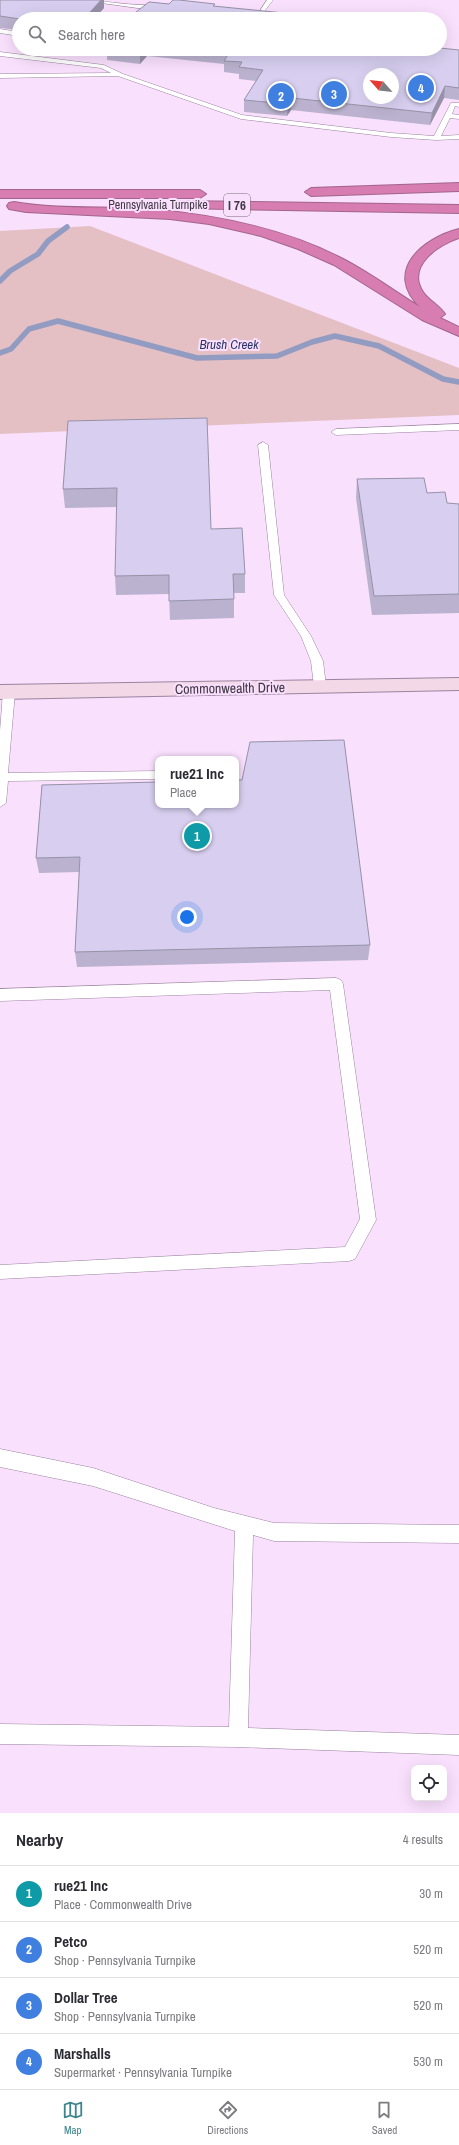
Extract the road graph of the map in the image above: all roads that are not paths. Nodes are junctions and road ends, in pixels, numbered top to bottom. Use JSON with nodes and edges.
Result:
{"nodes":[{"id":1,"x":83,"y":0,"type":"edge"},
{"id":2,"x":270,"y":0,"type":"edge"},
{"id":3,"x":166,"y":6,"type":"edge"},
{"id":4,"x":258,"y":12,"type":"edge"},
{"id":5,"x":0,"y":31,"type":"edge"},
{"id":6,"x":12,"y":33,"type":"edge"},
{"id":7,"x":0,"y":54,"type":"edge"},
{"id":8,"x":12,"y":55,"type":"edge"},
{"id":9,"x":22,"y":56,"type":"edge"},
{"id":10,"x":121,"y":75,"type":"junction"},
{"id":11,"x":0,"y":76,"type":"edge"},
{"id":12,"x":459,"y":105,"type":"edge"},
{"id":13,"x":447,"y":115,"type":"junction"},
{"id":14,"x":459,"y":117,"type":"edge"},
{"id":15,"x":459,"y":137,"type":"edge"},
{"id":16,"x":436,"y":138,"type":"junction"},
{"id":17,"x":459,"y":187,"type":"edge"},
{"id":18,"x":297,"y":192,"type":"dead end"},
{"id":19,"x":266,"y":193,"type":"dead end"},
{"id":20,"x":0,"y":194,"type":"edge"},
{"id":21,"x":226,"y":194,"type":"junction"},
{"id":22,"x":459,"y":197,"type":"edge"},
{"id":23,"x":7,"y":206,"type":"edge"},
{"id":24,"x":459,"y":209,"type":"edge"},
{"id":25,"x":459,"y":232,"type":"edge"},
{"id":26,"x":459,"y":324,"type":"edge"},
{"id":27,"x":459,"y":332,"type":"edge"},
{"id":28,"x":459,"y":427,"type":"edge"},
{"id":29,"x":336,"y":432,"type":"dead end"},
{"id":30,"x":263,"y":445,"type":"dead end"},
{"id":31,"x":459,"y":684,"type":"edge"},
{"id":32,"x":320,"y":686,"type":"junction"},
{"id":33,"x":4,"y":692,"type":"edge"},
{"id":34,"x":155,"y":775,"type":"edge"},
{"id":35,"x":2,"y":777,"type":"junction"},
{"id":36,"x":0,"y":803,"type":"edge"},
{"id":37,"x":0,"y":995,"type":"edge"},
{"id":38,"x":0,"y":1272,"type":"edge"},
{"id":39,"x":0,"y":1458,"type":"edge"},
{"id":40,"x":244,"y":1524,"type":"junction"},
{"id":41,"x":459,"y":1534,"type":"edge"},
{"id":42,"x":0,"y":1734,"type":"edge"},
{"id":43,"x":238,"y":1737,"type":"junction"},
{"id":44,"x":459,"y":1745,"type":"edge"}],
"edges":[{"from":1,"to":3,"type":"lane"},
{"from":2,"to":4,"type":"lane"},
{"from":5,"to":6,"type":"lane"},
{"from":7,"to":8,"type":"lane"},
{"from":9,"to":10,"type":"lane"},
{"from":10,"to":11,"type":"lane"},
{"from":10,"to":16,"type":"lane"},
{"from":12,"to":13,"type":"lane"},
{"from":13,"to":14,"type":"lane"},
{"from":13,"to":16,"type":"lane"},
{"from":15,"to":16,"type":"lane"},
{"from":17,"to":18,"type":"highway"},
{"from":19,"to":21,"type":"highway"},
{"from":20,"to":21,"type":"highway","name":"Pennsylvania Turnpike","number":"I 76"},
{"from":21,"to":22,"type":"highway","name":"Pennsylvania Turnpike","number":"I 76"},
{"from":23,"to":24,"type":"highway","name":"Pennsylvania Turnpike","number":"I 76"},
{"from":23,"to":27,"type":"highway"},
{"from":25,"to":26,"type":"highway"},
{"from":28,"to":29,"type":"lane"},
{"from":30,"to":32,"type":"lane"},
{"from":31,"to":32,"type":"street","name":"Commonwealth Drive"},
{"from":32,"to":33,"type":"street","name":"Commonwealth Drive"},
{"from":33,"to":35,"type":"lane"},
{"from":34,"to":35,"type":"lane"},
{"from":35,"to":36,"type":"lane"},
{"from":37,"to":38,"type":"lane"},
{"from":39,"to":40,"type":"lane"},
{"from":40,"to":41,"type":"lane"},
{"from":40,"to":43,"type":"lane"},
{"from":42,"to":43,"type":"lane"},
{"from":43,"to":44,"type":"lane"}]}
